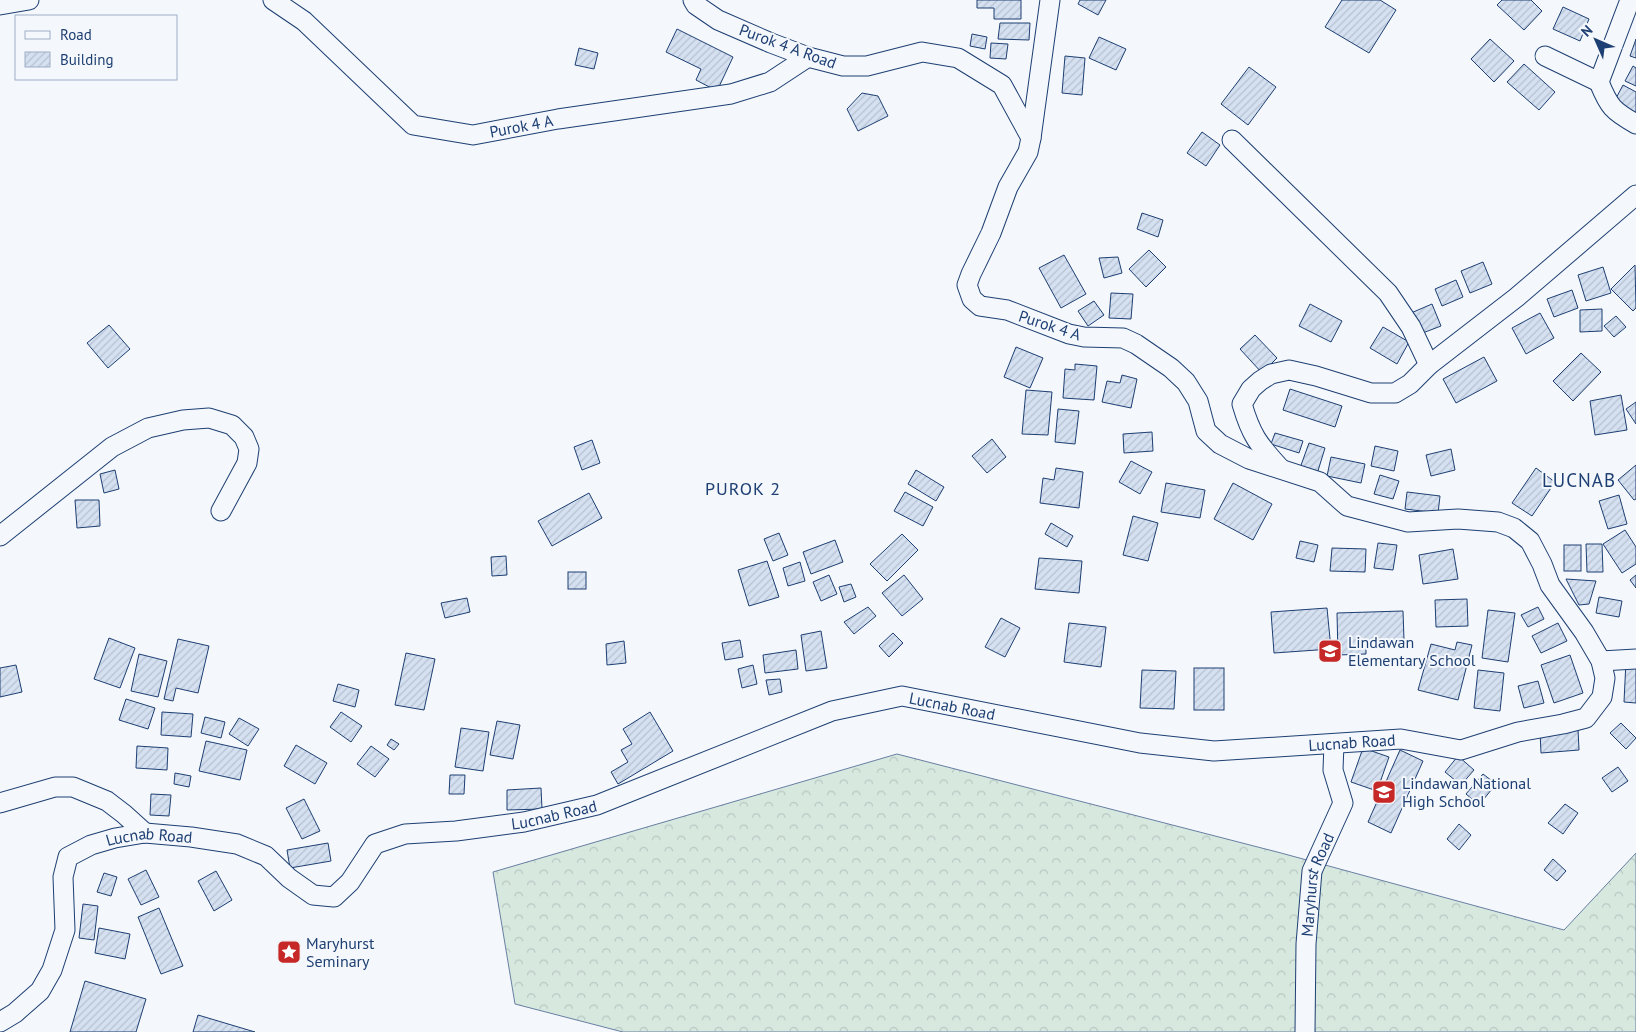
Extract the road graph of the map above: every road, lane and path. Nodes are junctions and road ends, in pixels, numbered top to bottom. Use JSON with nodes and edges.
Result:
{"nodes":[{"id":1,"x":29,"y":0,"type":"edge"},
{"id":2,"x":273,"y":0,"type":"edge"},
{"id":3,"x":694,"y":0,"type":"edge"},
{"id":4,"x":1050,"y":0,"type":"edge"},
{"id":5,"x":1630,"y":0,"type":"edge"},
{"id":6,"x":0,"y":5,"type":"edge"},
{"id":7,"x":1546,"y":56,"type":"dead end"},
{"id":8,"x":808,"y":57,"type":"junction"},
{"id":9,"x":1599,"y":82,"type":"junction"},
{"id":10,"x":1636,"y":124,"type":"edge"},
{"id":11,"x":1031,"y":138,"type":"junction"},
{"id":12,"x":1232,"y":140,"type":"dead end"},
{"id":13,"x":1634,"y":195,"type":"edge"},
{"id":14,"x":1429,"y":365,"type":"junction"},
{"id":15,"x":1281,"y":469,"type":"junction"},
{"id":16,"x":222,"y":511,"type":"dead end"},
{"id":17,"x":0,"y":536,"type":"edge"},
{"id":18,"x":1636,"y":659,"type":"edge"},
{"id":19,"x":1601,"y":661,"type":"junction"},
{"id":20,"x":1334,"y":744,"type":"junction"},
{"id":21,"x":0,"y":803,"type":"edge"},
{"id":22,"x":145,"y":833,"type":"junction"},
{"id":23,"x":0,"y":1022,"type":"edge"},
{"id":24,"x":1305,"y":1032,"type":"edge"}],
"edges":[{"from":1,"to":6,"type":"street"},
{"from":2,"to":8,"type":"street","name":"Purok 4 A"},
{"from":3,"to":8,"type":"street","name":"Purok 4 A Road"},
{"from":4,"to":11,"type":"street"},
{"from":5,"to":9,"type":"street"},
{"from":7,"to":9,"type":"street"},
{"from":8,"to":11,"type":"street","name":"Purok 4 A Road"},
{"from":9,"to":10,"type":"street"},
{"from":11,"to":15,"type":"street","name":"Purok 4 A"},
{"from":12,"to":14,"type":"street"},
{"from":13,"to":14,"type":"street"},
{"from":14,"to":15,"type":"street"},
{"from":15,"to":19,"type":"street","name":"Lucnab Road"},
{"from":16,"to":17,"type":"street"},
{"from":18,"to":19,"type":"street"},
{"from":19,"to":20,"type":"street","name":"Lucnab Road"},
{"from":20,"to":22,"type":"street","name":"Lucnab Road"},
{"from":20,"to":24,"type":"street","name":"Maryhurst Road"},
{"from":21,"to":22,"type":"street"},
{"from":22,"to":23,"type":"street","name":"Lucnab Road"}]}
